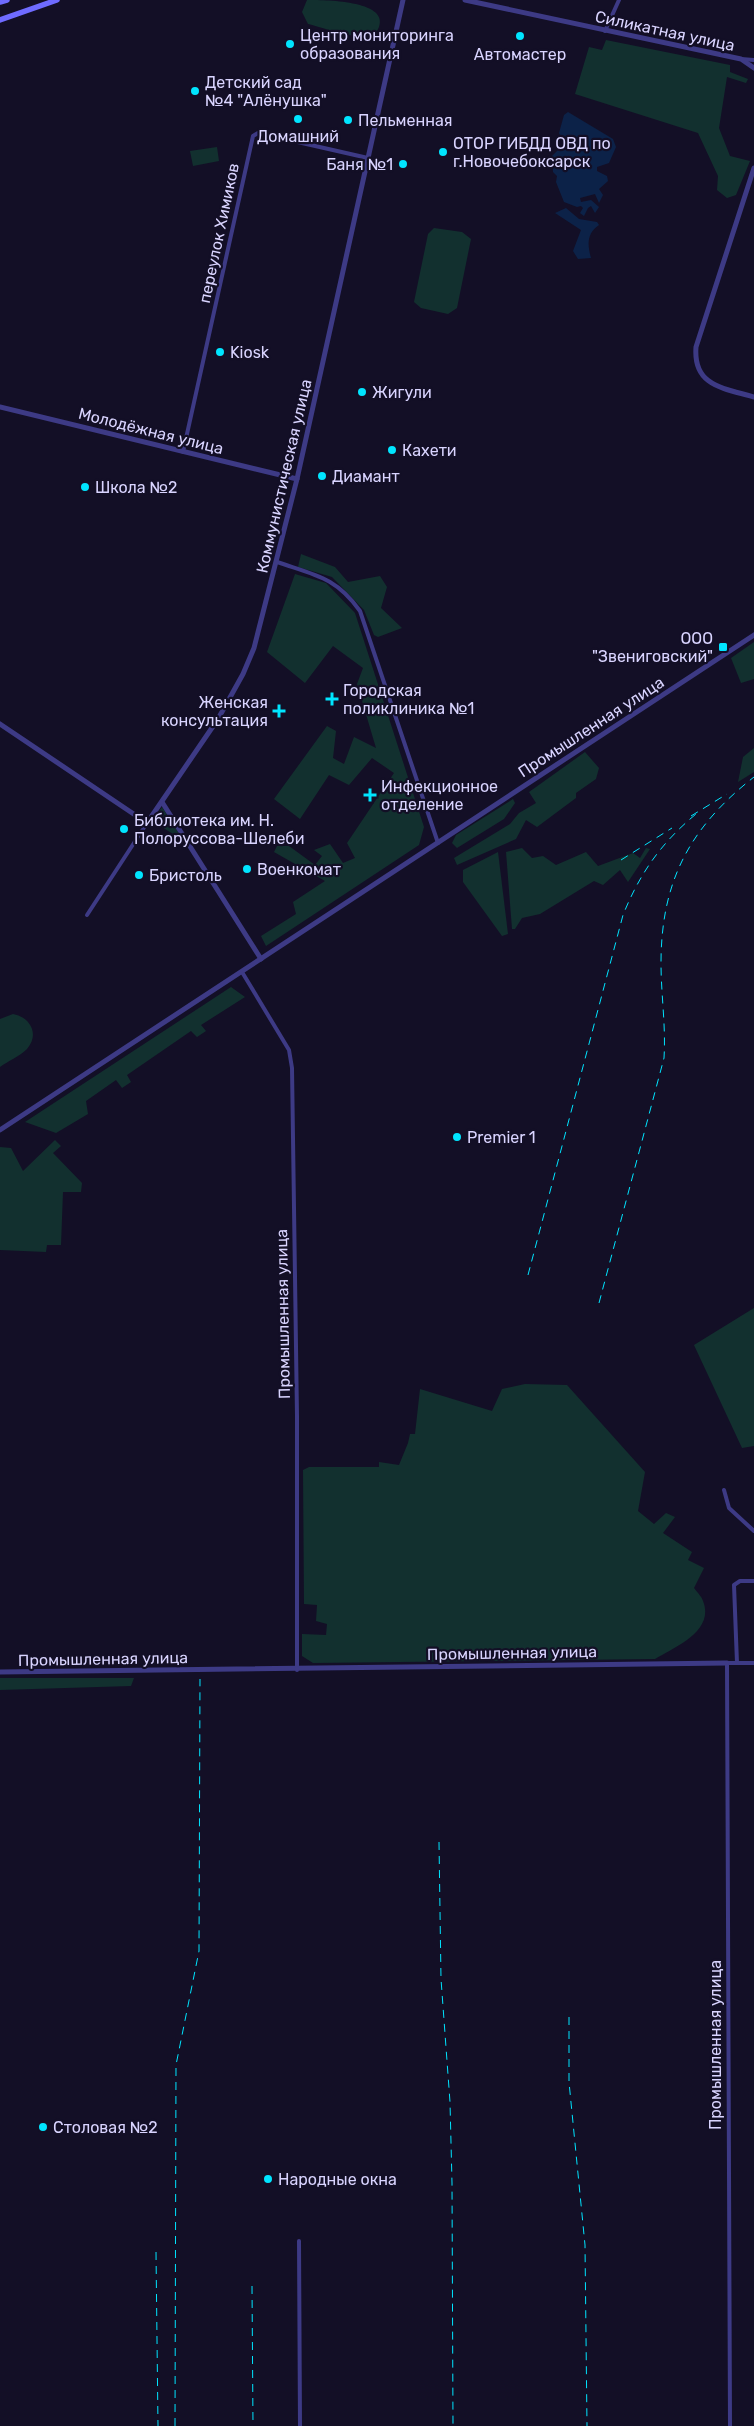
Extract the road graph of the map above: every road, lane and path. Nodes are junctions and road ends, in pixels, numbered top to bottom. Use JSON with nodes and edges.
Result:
{"nodes":[{"id":1,"x":7,"y":0,"type":"edge"},
{"id":2,"x":57,"y":0,"type":"edge"},
{"id":3,"x":403,"y":0,"type":"edge"},
{"id":4,"x":466,"y":0,"type":"edge"},
{"id":5,"x":619,"y":0,"type":"edge"},
{"id":6,"x":0,"y":2,"type":"edge"},
{"id":7,"x":486,"y":2,"type":"edge"},
{"id":8,"x":0,"y":20,"type":"edge"},
{"id":9,"x":605,"y":31,"type":"junction"},
{"id":10,"x":742,"y":59,"type":"junction"},
{"id":11,"x":754,"y":60,"type":"edge"},
{"id":12,"x":754,"y":68,"type":"edge"},
{"id":13,"x":368,"y":158,"type":"junction"},
{"id":14,"x":754,"y":168,"type":"edge"},
{"id":15,"x":754,"y":397,"type":"edge"},
{"id":16,"x":0,"y":407,"type":"edge"},
{"id":17,"x":183,"y":452,"type":"junction"},
{"id":18,"x":297,"y":479,"type":"junction"},
{"id":19,"x":277,"y":562,"type":"junction"},
{"id":20,"x":754,"y":635,"type":"edge"},
{"id":21,"x":0,"y":724,"type":"edge"},
{"id":22,"x":162,"y":802,"type":"junction"},
{"id":23,"x":147,"y":823,"type":"junction"},
{"id":24,"x":438,"y":843,"type":"junction"},
{"id":25,"x":87,"y":915,"type":"dead end"},
{"id":26,"x":261,"y":959,"type":"junction"},
{"id":27,"x":242,"y":972,"type":"junction"},
{"id":28,"x":0,"y":1130,"type":"edge"},
{"id":29,"x":724,"y":1490,"type":"dead end"},
{"id":30,"x":754,"y":1531,"type":"edge"},
{"id":31,"x":754,"y":1581,"type":"edge"},
{"id":32,"x":727,"y":1663,"type":"junction"},
{"id":33,"x":736,"y":1663,"type":"junction"},
{"id":34,"x":754,"y":1663,"type":"edge"},
{"id":35,"x":297,"y":1670,"type":"junction"},
{"id":36,"x":0,"y":1672,"type":"edge"},
{"id":37,"x":299,"y":2242,"type":"dead end"},
{"id":38,"x":300,"y":2426,"type":"edge"},
{"id":39,"x":730,"y":2426,"type":"edge"}],
"edges":[{"from":1,"to":6,"type":"main road"},
{"from":2,"to":8,"type":"main road"},
{"from":3,"to":13,"type":"street","name":"Коммунистическая улица"},
{"from":4,"to":7,"type":"street","name":"Силикатная улица"},
{"from":5,"to":9,"type":"street"},
{"from":7,"to":9,"type":"street","name":"Силикатная улица"},
{"from":9,"to":10,"type":"street","name":"Силикатная улица"},
{"from":10,"to":11,"type":"street"},
{"from":10,"to":12,"type":"street"},
{"from":13,"to":17,"type":"street","name":"переулок Химиков"},
{"from":13,"to":18,"type":"street","name":"Коммунистическая улица"},
{"from":14,"to":15,"type":"street"},
{"from":16,"to":17,"type":"street","name":"Молодёжная улица"},
{"from":17,"to":18,"type":"street","name":"Молодёжная улица"},
{"from":18,"to":19,"type":"street","name":"Коммунистическая улица"},
{"from":19,"to":22,"type":"street","name":"Коммунистическая улица"},
{"from":19,"to":24,"type":"street"},
{"from":20,"to":24,"type":"street","name":"Промышленная улица"},
{"from":21,"to":23,"type":"street"},
{"from":22,"to":23,"type":"street","name":"Коммунистическая улица"},
{"from":22,"to":26,"type":"street"},
{"from":23,"to":25,"type":"street","name":"Коммунистическая улица"},
{"from":24,"to":26,"type":"street","name":"Промышленная улица"},
{"from":26,"to":27,"type":"street","name":"Промышленная улица"},
{"from":27,"to":28,"type":"street","name":"Промышленная улица"},
{"from":27,"to":35,"type":"street","name":"Промышленная улица"},
{"from":29,"to":30,"type":"street"},
{"from":31,"to":33,"type":"street"},
{"from":32,"to":33,"type":"street","name":"Промышленная улица"},
{"from":32,"to":35,"type":"street","name":"Промышленная улица"},
{"from":32,"to":39,"type":"street","name":"Промышленная улица"},
{"from":33,"to":34,"type":"street","name":"Промышленная улица"},
{"from":35,"to":36,"type":"street","name":"Промышленная улица"},
{"from":37,"to":38,"type":"street"}]}
